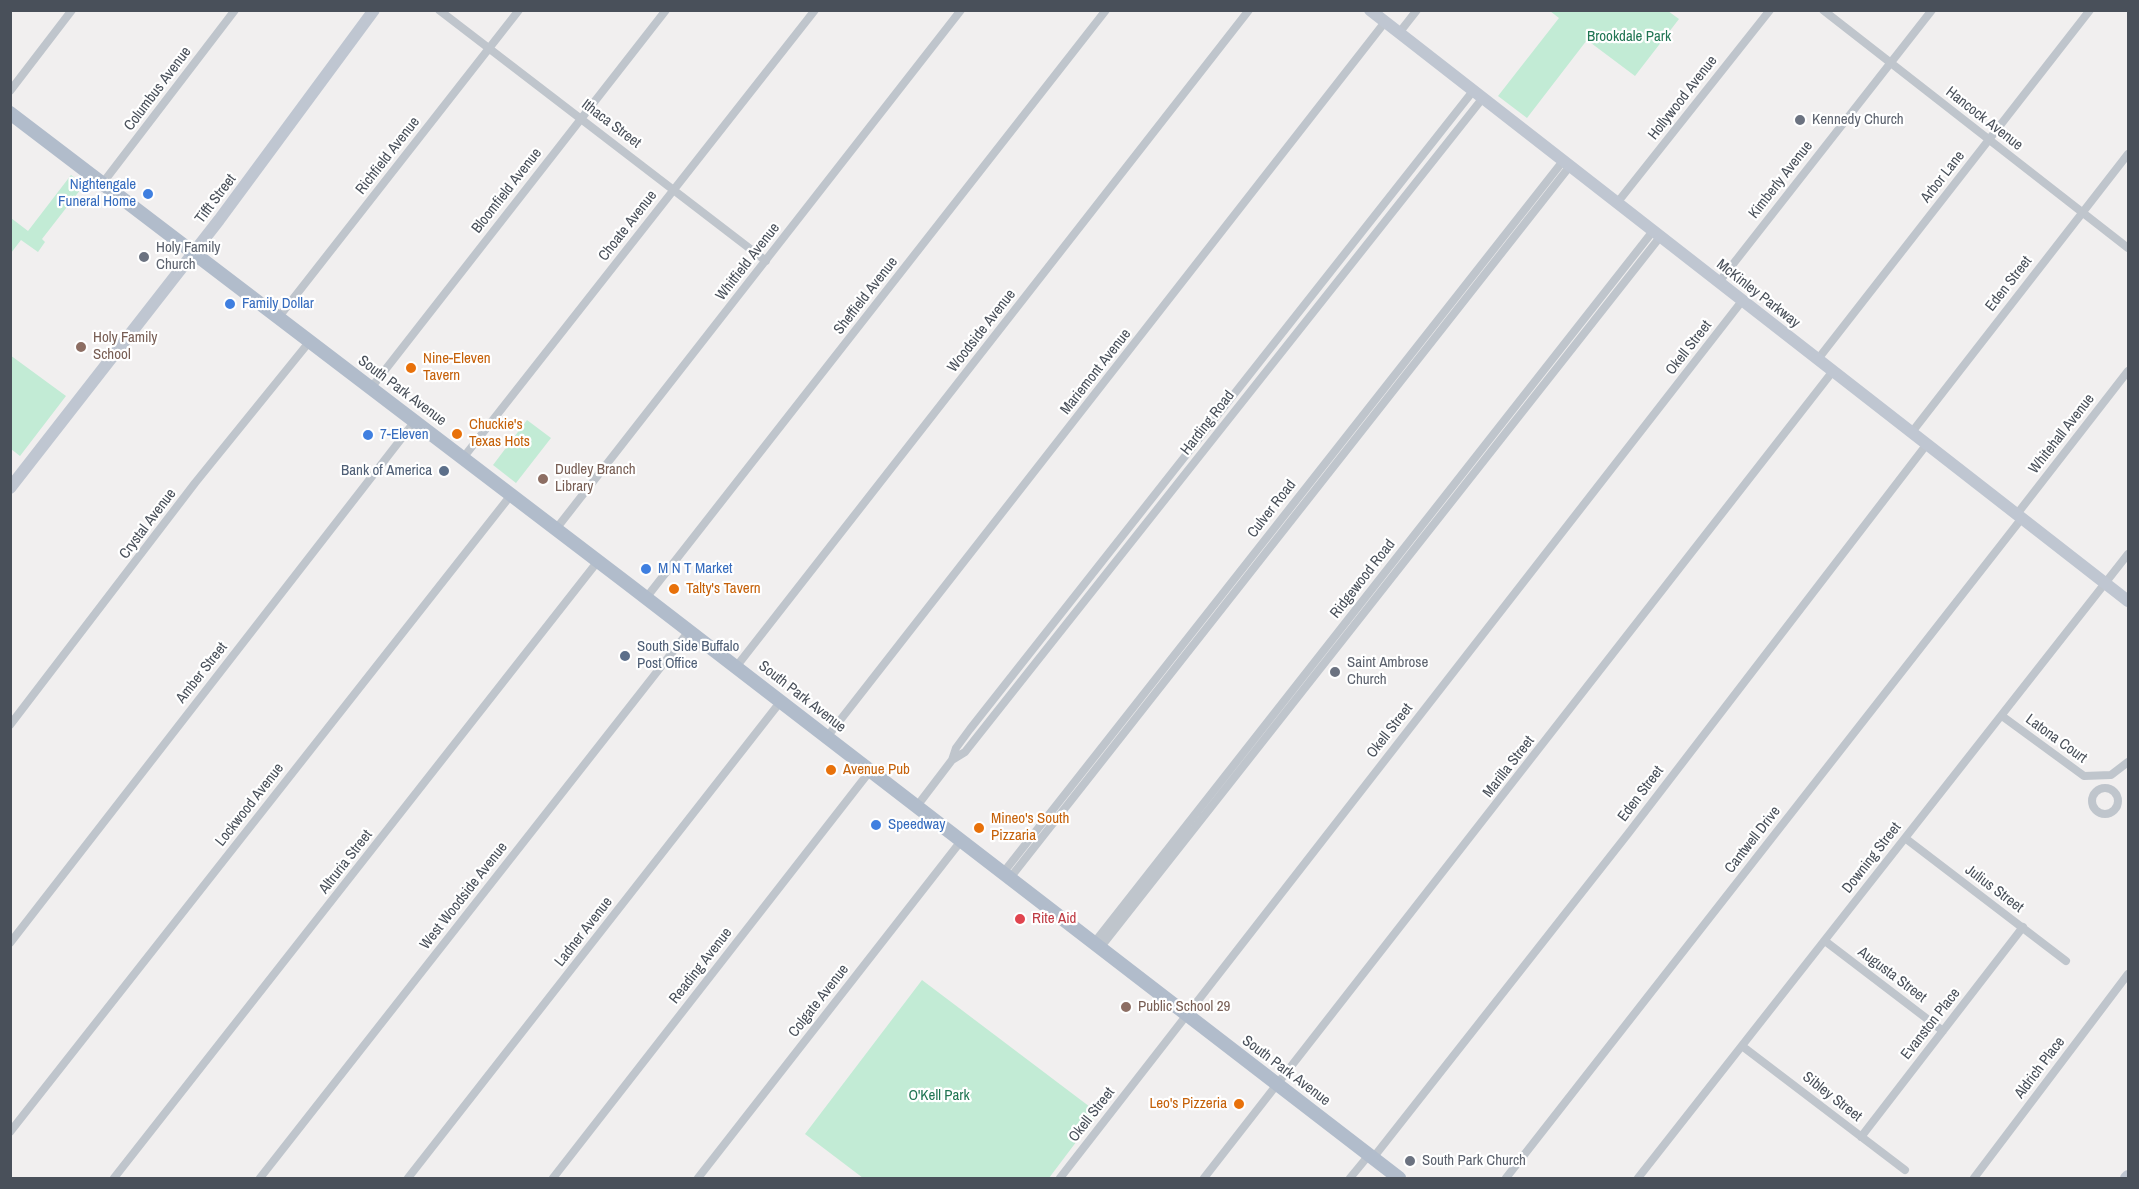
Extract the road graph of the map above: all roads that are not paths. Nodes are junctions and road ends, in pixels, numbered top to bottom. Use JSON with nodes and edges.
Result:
{"nodes":[{"id":1,"x":72,"y":10,"type":"edge"},
{"id":2,"x":235,"y":10,"type":"edge"},
{"id":3,"x":374,"y":10,"type":"edge"},
{"id":4,"x":439,"y":10,"type":"edge"},
{"id":5,"x":519,"y":10,"type":"edge"},
{"id":6,"x":666,"y":10,"type":"edge"},
{"id":7,"x":815,"y":10,"type":"edge"},
{"id":8,"x":961,"y":10,"type":"edge"},
{"id":9,"x":1106,"y":10,"type":"edge"},
{"id":10,"x":1249,"y":10,"type":"edge"},
{"id":11,"x":1370,"y":10,"type":"edge"},
{"id":12,"x":1417,"y":10,"type":"edge"},
{"id":13,"x":1770,"y":10,"type":"edge"},
{"id":14,"x":1823,"y":10,"type":"edge"},
{"id":15,"x":1932,"y":10,"type":"edge"},
{"id":16,"x":2090,"y":10,"type":"edge"},
{"id":17,"x":1385,"y":22,"type":"junction"},
{"id":18,"x":1399,"y":33,"type":"junction"},
{"id":19,"x":490,"y":48,"type":"junction"},
{"id":20,"x":1890,"y":63,"type":"junction"},
{"id":21,"x":10,"y":91,"type":"edge"},
{"id":22,"x":1478,"y":95,"type":"junction"},
{"id":23,"x":10,"y":113,"type":"edge"},
{"id":24,"x":581,"y":118,"type":"junction"},
{"id":25,"x":1990,"y":140,"type":"junction"},
{"id":26,"x":2128,"y":154,"type":"edge"},
{"id":27,"x":1567,"y":164,"type":"junction"},
{"id":28,"x":1402,"y":182,"type":"junction"},
{"id":29,"x":102,"y":184,"type":"junction"},
{"id":30,"x":1410,"y":188,"type":"junction"},
{"id":31,"x":674,"y":189,"type":"junction"},
{"id":32,"x":1617,"y":203,"type":"junction"},
{"id":33,"x":2082,"y":212,"type":"junction"},
{"id":34,"x":1656,"y":234,"type":"junction"},
{"id":35,"x":2128,"y":248,"type":"edge"},
{"id":36,"x":193,"y":254,"type":"junction"},
{"id":37,"x":1342,"y":256,"type":"junction"},
{"id":38,"x":766,"y":261,"type":"junction"},
{"id":39,"x":1351,"y":263,"type":"junction"},
{"id":40,"x":1719,"y":282,"type":"junction"},
{"id":41,"x":1742,"y":301,"type":"junction"},
{"id":42,"x":278,"y":318,"type":"junction"},
{"id":43,"x":1283,"y":331,"type":"junction"},
{"id":44,"x":1292,"y":338,"type":"junction"},
{"id":45,"x":310,"y":341,"type":"junction"},
{"id":46,"x":1818,"y":360,"type":"junction"},
{"id":47,"x":1833,"y":371,"type":"junction"},
{"id":48,"x":2128,"y":371,"type":"edge"},
{"id":49,"x":371,"y":388,"type":"junction"},
{"id":50,"x":1222,"y":408,"type":"junction"},
{"id":51,"x":1231,"y":415,"type":"junction"},
{"id":52,"x":415,"y":422,"type":"junction"},
{"id":53,"x":1912,"y":432,"type":"junction"},
{"id":54,"x":1927,"y":444,"type":"junction"},
{"id":55,"x":463,"y":458,"type":"junction"},
{"id":56,"x":1162,"y":484,"type":"junction"},
{"id":57,"x":10,"y":488,"type":"edge"},
{"id":58,"x":1171,"y":492,"type":"junction"},
{"id":59,"x":511,"y":495,"type":"junction"},
{"id":60,"x":2020,"y":516,"type":"junction"},
{"id":61,"x":556,"y":529,"type":"junction"},
{"id":62,"x":2128,"y":554,"type":"edge"},
{"id":63,"x":1104,"y":558,"type":"junction"},
{"id":64,"x":598,"y":561,"type":"junction"},
{"id":65,"x":1113,"y":565,"type":"junction"},
{"id":66,"x":2106,"y":583,"type":"junction"},
{"id":67,"x":646,"y":598,"type":"junction"},
{"id":68,"x":2128,"y":601,"type":"edge"},
{"id":69,"x":689,"y":631,"type":"junction"},
{"id":70,"x":1044,"y":636,"type":"junction"},
{"id":71,"x":1052,"y":643,"type":"junction"},
{"id":72,"x":736,"y":667,"type":"junction"},
{"id":73,"x":781,"y":702,"type":"junction"},
{"id":74,"x":2001,"y":716,"type":"junction"},
{"id":75,"x":10,"y":725,"type":"edge"},
{"id":76,"x":826,"y":737,"type":"junction"},
{"id":77,"x":952,"y":760,"type":"junction"},
{"id":78,"x":2128,"y":762,"type":"edge"},
{"id":79,"x":870,"y":771,"type":"junction"},
{"id":80,"x":2102,"y":778,"type":"junction"},
{"id":81,"x":2102,"y":788,"type":"dead end"},
{"id":82,"x":916,"y":806,"type":"junction"},
{"id":83,"x":1905,"y":838,"type":"junction"},
{"id":84,"x":962,"y":841,"type":"junction"},
{"id":85,"x":1006,"y":876,"type":"junction"},
{"id":86,"x":2023,"y":927,"type":"junction"},
{"id":87,"x":1825,"y":941,"type":"junction"},
{"id":88,"x":10,"y":943,"type":"edge"},
{"id":89,"x":1097,"y":946,"type":"junction"},
{"id":90,"x":2066,"y":961,"type":"dead end"},
{"id":91,"x":2128,"y":974,"type":"edge"},
{"id":92,"x":1187,"y":1015,"type":"junction"},
{"id":93,"x":1943,"y":1031,"type":"junction"},
{"id":94,"x":1742,"y":1046,"type":"junction"},
{"id":95,"x":1278,"y":1085,"type":"junction"},
{"id":96,"x":10,"y":1132,"type":"edge"},
{"id":97,"x":1861,"y":1137,"type":"junction"},
{"id":98,"x":1371,"y":1157,"type":"junction"},
{"id":99,"x":1905,"y":1170,"type":"dead end"},
{"id":100,"x":1642,"y":1177,"type":"edge"},
{"id":101,"x":114,"y":1179,"type":"edge"},
{"id":102,"x":260,"y":1179,"type":"edge"},
{"id":103,"x":408,"y":1179,"type":"edge"},
{"id":104,"x":553,"y":1179,"type":"edge"},
{"id":105,"x":698,"y":1179,"type":"edge"},
{"id":106,"x":1060,"y":1179,"type":"edge"},
{"id":107,"x":1204,"y":1179,"type":"edge"},
{"id":108,"x":1350,"y":1179,"type":"edge"},
{"id":109,"x":1400,"y":1179,"type":"edge"},
{"id":110,"x":1506,"y":1179,"type":"edge"},
{"id":111,"x":1974,"y":1179,"type":"edge"}],
"edges":[{"from":1,"to":21,"type":"street"},
{"from":2,"to":29,"type":"street","name":"Columbus Avenue"},
{"from":3,"to":36,"type":"street","name":"Tifft Street"},
{"from":4,"to":19,"type":"street","name":"Ithaca Street"},
{"from":5,"to":19,"type":"street","name":"Richfield Avenue"},
{"from":6,"to":24,"type":"street","name":"Bloomfield Avenue"},
{"from":7,"to":31,"type":"street","name":"Choate Avenue"},
{"from":8,"to":38,"type":"street","name":"Whitfield Avenue"},
{"from":9,"to":67,"type":"street","name":"Sheffield Avenue"},
{"from":10,"to":72,"type":"street","name":"Woodside Avenue"},
{"from":11,"to":17,"type":"street","name":"McKinley Parkway"},
{"from":12,"to":18,"type":"street"},
{"from":13,"to":32,"type":"street","name":"Hollywood Avenue"},
{"from":14,"to":20,"type":"street","name":"Hancock Avenue"},
{"from":15,"to":20,"type":"street","name":"Kimberly Avenue"},
{"from":16,"to":25,"type":"street","name":"Arbor Lane"},
{"from":17,"to":18,"type":"street","name":"McKinley Parkway"},
{"from":17,"to":76,"type":"street","name":"Mariemont Avenue"},
{"from":18,"to":22,"type":"street","name":"McKinley Parkway"},
{"from":19,"to":24,"type":"street","name":"Ithaca Street"},
{"from":19,"to":42,"type":"street","name":"Richfield Avenue"},
{"from":20,"to":25,"type":"street","name":"Hancock Avenue"},
{"from":20,"to":40,"type":"street","name":"Kimberly Avenue"},
{"from":22,"to":27,"type":"street","name":"McKinley Parkway"},
{"from":22,"to":28,"type":"street","name":"Harding Road"},
{"from":22,"to":30,"type":"street","name":"Harding Road"},
{"from":23,"to":29,"type":"main road","name":"South Park Avenue"},
{"from":24,"to":31,"type":"street","name":"Ithaca Street"},
{"from":24,"to":49,"type":"street","name":"Bloomfield Avenue"},
{"from":25,"to":33,"type":"street","name":"Hancock Avenue"},
{"from":25,"to":46,"type":"street","name":"Arbor Lane"},
{"from":26,"to":33,"type":"street","name":"Eden Street"},
{"from":27,"to":32,"type":"street","name":"McKinley Parkway"},
{"from":27,"to":85,"type":"street","name":"Culver Road"},
{"from":28,"to":30,"type":"street"},
{"from":28,"to":37,"type":"street","name":"Harding Road"},
{"from":29,"to":36,"type":"main road","name":"South Park Avenue"},
{"from":30,"to":39,"type":"street","name":"Harding Road"},
{"from":31,"to":38,"type":"street","name":"Ithaca Street"},
{"from":31,"to":55,"type":"street","name":"Choate Avenue"},
{"from":32,"to":34,"type":"street","name":"McKinley Parkway"},
{"from":33,"to":35,"type":"street","name":"Hancock Avenue"},
{"from":33,"to":53,"type":"street","name":"Eden Street"},
{"from":34,"to":40,"type":"street","name":"McKinley Parkway"},
{"from":34,"to":89,"type":"street","name":"Ridgewood Road"},
{"from":36,"to":42,"type":"main road","name":"South Park Avenue"},
{"from":36,"to":57,"type":"street","name":"Tifft Street"},
{"from":37,"to":39,"type":"street"},
{"from":37,"to":43,"type":"street","name":"Harding Road"},
{"from":38,"to":61,"type":"street","name":"Whitfield Avenue"},
{"from":39,"to":44,"type":"street","name":"Harding Road"},
{"from":40,"to":41,"type":"street","name":"McKinley Parkway"},
{"from":41,"to":46,"type":"street","name":"McKinley Parkway"},
{"from":41,"to":92,"type":"street","name":"Okell Street"},
{"from":42,"to":45,"type":"main road","name":"South Park Avenue"},
{"from":43,"to":44,"type":"street"},
{"from":43,"to":50,"type":"street","name":"Harding Road"},
{"from":44,"to":51,"type":"street","name":"Harding Road"},
{"from":45,"to":49,"type":"main road","name":"South Park Avenue"},
{"from":45,"to":75,"type":"street","name":"Crystal Avenue"},
{"from":46,"to":47,"type":"street","name":"McKinley Parkway"},
{"from":47,"to":53,"type":"street","name":"McKinley Parkway"},
{"from":47,"to":95,"type":"street","name":"Marilla Street"},
{"from":48,"to":60,"type":"street","name":"Whitehall Avenue"},
{"from":49,"to":52,"type":"main road","name":"South Park Avenue"},
{"from":50,"to":51,"type":"street"},
{"from":50,"to":56,"type":"street","name":"Harding Road"},
{"from":51,"to":58,"type":"street","name":"Harding Road"},
{"from":52,"to":55,"type":"main road","name":"South Park Avenue"},
{"from":52,"to":88,"type":"street","name":"Amber Street"},
{"from":53,"to":54,"type":"street","name":"McKinley Parkway"},
{"from":54,"to":60,"type":"street","name":"McKinley Parkway"},
{"from":54,"to":98,"type":"street","name":"Eden Street"},
{"from":55,"to":59,"type":"main road","name":"South Park Avenue"},
{"from":56,"to":58,"type":"street"},
{"from":56,"to":63,"type":"street","name":"Harding Road"},
{"from":58,"to":65,"type":"street","name":"Harding Road"},
{"from":59,"to":61,"type":"main road","name":"South Park Avenue"},
{"from":59,"to":96,"type":"street","name":"Lockwood Avenue"},
{"from":60,"to":66,"type":"street","name":"McKinley Parkway"},
{"from":60,"to":110,"type":"street","name":"Cantwell Drive"},
{"from":61,"to":64,"type":"main road","name":"South Park Avenue"},
{"from":62,"to":66,"type":"street","name":"Downing Street"},
{"from":63,"to":65,"type":"street"},
{"from":63,"to":70,"type":"street","name":"Harding Road"},
{"from":64,"to":67,"type":"main road","name":"South Park Avenue"},
{"from":64,"to":101,"type":"street","name":"Altruria Street"},
{"from":65,"to":71,"type":"street","name":"Harding Road"},
{"from":66,"to":68,"type":"street","name":"McKinley Parkway"},
{"from":66,"to":74,"type":"street","name":"Downing Street"},
{"from":67,"to":69,"type":"main road","name":"South Park Avenue"},
{"from":69,"to":72,"type":"main road","name":"South Park Avenue"},
{"from":69,"to":102,"type":"street","name":"West Woodside Avenue"},
{"from":70,"to":71,"type":"street"},
{"from":70,"to":77,"type":"street","name":"Harding Road"},
{"from":71,"to":77,"type":"street","name":"Harding Road"},
{"from":72,"to":73,"type":"main road","name":"South Park Avenue"},
{"from":73,"to":76,"type":"main road","name":"South Park Avenue"},
{"from":73,"to":103,"type":"street","name":"Ladner Avenue"},
{"from":74,"to":80,"type":"street","name":"Latona Court"},
{"from":74,"to":83,"type":"street","name":"Downing Street"},
{"from":76,"to":79,"type":"main road","name":"South Park Avenue"},
{"from":77,"to":82,"type":"street","name":"Harding Road"},
{"from":78,"to":80,"type":"street"},
{"from":79,"to":82,"type":"main road","name":"South Park Avenue"},
{"from":79,"to":104,"type":"street","name":"Reading Avenue"},
{"from":80,"to":81,"type":"street"},
{"from":82,"to":84,"type":"main road","name":"South Park Avenue"},
{"from":83,"to":86,"type":"street","name":"Julius Street"},
{"from":83,"to":87,"type":"street","name":"Downing Street"},
{"from":84,"to":85,"type":"main road","name":"South Park Avenue"},
{"from":84,"to":105,"type":"street","name":"Colgate Avenue"},
{"from":85,"to":89,"type":"main road","name":"South Park Avenue"},
{"from":86,"to":90,"type":"street","name":"Julius Street"},
{"from":86,"to":93,"type":"street","name":"Evanston Place"},
{"from":87,"to":93,"type":"street","name":"Augusta Street"},
{"from":87,"to":94,"type":"street","name":"Downing Street"},
{"from":89,"to":92,"type":"main road","name":"South Park Avenue"},
{"from":91,"to":111,"type":"street","name":"Aldrich Place"},
{"from":92,"to":95,"type":"main road","name":"South Park Avenue"},
{"from":92,"to":106,"type":"street","name":"Okell Street"},
{"from":93,"to":97,"type":"street","name":"Evanston Place"},
{"from":94,"to":97,"type":"street","name":"Sibley Street"},
{"from":94,"to":100,"type":"street","name":"Downing Street"},
{"from":95,"to":98,"type":"main road","name":"South Park Avenue"},
{"from":95,"to":107,"type":"street","name":"Marilla Street"},
{"from":97,"to":99,"type":"street","name":"Sibley Street"},
{"from":98,"to":108,"type":"street","name":"Eden Street"},
{"from":98,"to":109,"type":"main road","name":"South Park Avenue"}]}
